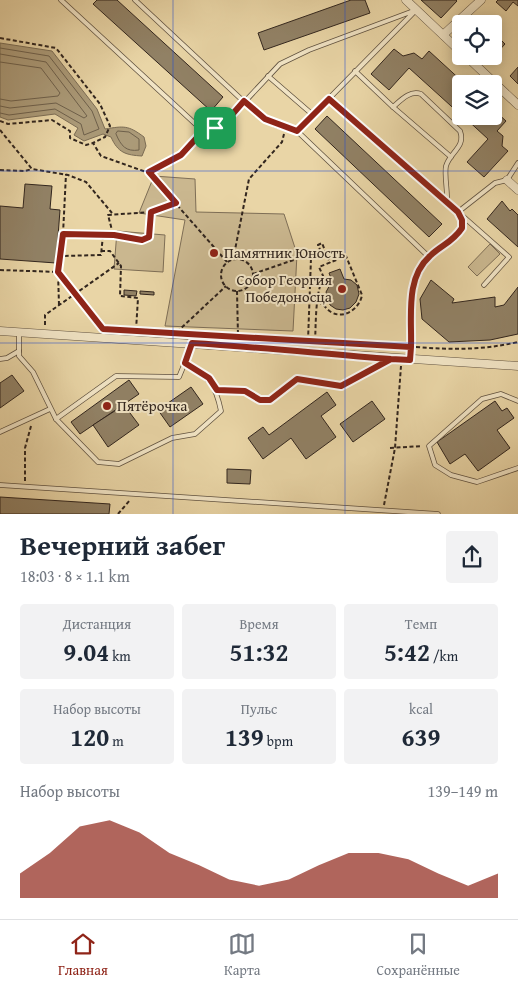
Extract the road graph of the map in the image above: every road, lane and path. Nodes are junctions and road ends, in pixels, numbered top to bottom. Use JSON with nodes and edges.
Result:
{"nodes":[{"id":1,"x":61,"y":0,"type":"edge"},
{"id":2,"x":135,"y":0,"type":"edge"},
{"id":3,"x":406,"y":0,"type":"edge"},
{"id":4,"x":482,"y":0,"type":"edge"},
{"id":5,"x":416,"y":10,"type":"junction"},
{"id":6,"x":443,"y":35,"type":"junction"},
{"id":7,"x":0,"y":38,"type":"edge"},
{"id":8,"x":452,"y":44,"type":"edge"},
{"id":9,"x":476,"y":65,"type":"edge"},
{"id":10,"x":355,"y":71,"type":"junction"},
{"id":11,"x":268,"y":76,"type":"junction"},
{"id":12,"x":329,"y":99,"type":"junction"},
{"id":13,"x":244,"y":101,"type":"junction"},
{"id":14,"x":518,"y":105,"type":"edge"},
{"id":15,"x":393,"y":107,"type":"junction"},
{"id":16,"x":313,"y":115,"type":"junction"},
{"id":17,"x":0,"y":121,"type":"edge"},
{"id":18,"x":285,"y":127,"type":"junction"},
{"id":19,"x":0,"y":130,"type":"edge"},
{"id":20,"x":203,"y":131,"type":"junction"},
{"id":21,"x":297,"y":131,"type":"junction"},
{"id":22,"x":93,"y":143,"type":"junction"},
{"id":23,"x":451,"y":157,"type":"junction"},
{"id":24,"x":518,"y":163,"type":"edge"},
{"id":25,"x":32,"y":169,"type":"junction"},
{"id":26,"x":0,"y":170,"type":"edge"},
{"id":27,"x":149,"y":172,"type":"junction"},
{"id":28,"x":66,"y":174,"type":"junction"},
{"id":29,"x":507,"y":180,"type":"junction"},
{"id":30,"x":518,"y":190,"type":"edge"},
{"id":31,"x":176,"y":203,"type":"junction"},
{"id":32,"x":447,"y":203,"type":"junction"},
{"id":33,"x":151,"y":212,"type":"junction"},
{"id":34,"x":458,"y":212,"type":"junction"},
{"id":35,"x":112,"y":213,"type":"junction"},
{"id":36,"x":63,"y":234,"type":"junction"},
{"id":37,"x":102,"y":235,"type":"junction"},
{"id":38,"x":114,"y":235,"type":"junction"},
{"id":39,"x":101,"y":251,"type":"junction"},
{"id":40,"x":61,"y":256,"type":"junction"},
{"id":41,"x":429,"y":256,"type":"junction"},
{"id":42,"x":311,"y":258,"type":"junction"},
{"id":43,"x":233,"y":260,"type":"junction"},
{"id":44,"x":227,"y":262,"type":"junction"},
{"id":45,"x":119,"y":263,"type":"junction"},
{"id":46,"x":330,"y":263,"type":"junction"},
{"id":47,"x":0,"y":270,"type":"edge"},
{"id":48,"x":58,"y":272,"type":"junction"},
{"id":49,"x":253,"y":274,"type":"junction"},
{"id":50,"x":484,"y":285,"type":"dead end"},
{"id":51,"x":226,"y":286,"type":"junction"},
{"id":52,"x":237,"y":291,"type":"junction"},
{"id":53,"x":75,"y":294,"type":"junction"},
{"id":54,"x":318,"y":302,"type":"junction"},
{"id":55,"x":59,"y":305,"type":"junction"},
{"id":56,"x":45,"y":326,"type":"dead end"},
{"id":57,"x":98,"y":328,"type":"dead end"},
{"id":58,"x":103,"y":329,"type":"junction"},
{"id":59,"x":111,"y":329,"type":"dead end"},
{"id":60,"x":119,"y":330,"type":"dead end"},
{"id":61,"x":136,"y":330,"type":"junction"},
{"id":62,"x":0,"y":331,"type":"edge"},
{"id":63,"x":19,"y":332,"type":"junction"},
{"id":64,"x":177,"y":332,"type":"junction"},
{"id":65,"x":238,"y":336,"type":"junction"},
{"id":66,"x":308,"y":340,"type":"junction"},
{"id":67,"x":315,"y":341,"type":"junction"},
{"id":68,"x":518,"y":342,"type":"edge"},
{"id":69,"x":192,"y":343,"type":"junction"},
{"id":70,"x":411,"y":347,"type":"junction"},
{"id":71,"x":19,"y":351,"type":"junction"},
{"id":72,"x":0,"y":359,"type":"edge"},
{"id":73,"x":391,"y":359,"type":"junction"},
{"id":74,"x":410,"y":360,"type":"junction"},
{"id":75,"x":185,"y":363,"type":"junction"},
{"id":76,"x":401,"y":366,"type":"dead end"},
{"id":77,"x":518,"y":366,"type":"edge"},
{"id":78,"x":217,"y":390,"type":"junction"},
{"id":79,"x":518,"y":401,"type":"edge"},
{"id":80,"x":50,"y":409,"type":"junction"},
{"id":81,"x":33,"y":418,"type":"junction"},
{"id":82,"x":56,"y":418,"type":"junction"},
{"id":83,"x":0,"y":432,"type":"edge"},
{"id":84,"x":429,"y":446,"type":"junction"},
{"id":85,"x":390,"y":448,"type":"dead end"},
{"id":86,"x":395,"y":448,"type":"junction"},
{"id":87,"x":518,"y":468,"type":"edge"},
{"id":88,"x":0,"y":485,"type":"edge"},
{"id":89,"x":25,"y":487,"type":"junction"},
{"id":90,"x":135,"y":494,"type":"junction"},
{"id":91,"x":384,"y":510,"type":"junction"},
{"id":92,"x":118,"y":514,"type":"edge"},
{"id":93,"x":438,"y":514,"type":"edge"}],
"edges":[{"from":1,"to":20,"type":"lane"},
{"from":2,"to":13,"type":"lane"},
{"from":3,"to":5,"type":"street"},
{"from":4,"to":6,"type":"street"},
{"from":5,"to":6,"type":"street"},
{"from":5,"to":10,"type":"lane"},
{"from":5,"to":11,"type":"lane"},
{"from":6,"to":8,"type":"street"},
{"from":7,"to":22,"type":"path"},
{"from":9,"to":14,"type":"street"},
{"from":10,"to":12,"type":"lane"},
{"from":10,"to":15,"type":"lane"},
{"from":11,"to":13,"type":"lane"},
{"from":11,"to":16,"type":"lane"},
{"from":12,"to":16,"type":"lane"},
{"from":12,"to":32,"type":"lane"},
{"from":13,"to":18,"type":"lane"},
{"from":13,"to":20,"type":"lane"},
{"from":15,"to":23,"type":"lane"},
{"from":15,"to":23,"type":"lane"},
{"from":16,"to":21,"type":"lane"},
{"from":17,"to":22,"type":"path"},
{"from":18,"to":21,"type":"lane"},
{"from":18,"to":43,"type":"path"},
{"from":19,"to":25,"type":"path"},
{"from":20,"to":27,"type":"path"},
{"from":21,"to":41,"type":"lane"},
{"from":22,"to":27,"type":"path"},
{"from":23,"to":32,"type":"lane"},
{"from":24,"to":29,"type":"lane"},
{"from":25,"to":26,"type":"path"},
{"from":25,"to":28,"type":"path"},
{"from":27,"to":31,"type":"path"},
{"from":28,"to":35,"type":"path"},
{"from":28,"to":36,"type":"path"},
{"from":29,"to":30,"type":"street"},
{"from":29,"to":34,"type":"lane"},
{"from":31,"to":33,"type":"path"},
{"from":31,"to":44,"type":"path"},
{"from":32,"to":34,"type":"lane"},
{"from":33,"to":35,"type":"path"},
{"from":33,"to":38,"type":"path"},
{"from":34,"to":41,"type":"lane"},
{"from":34,"to":50,"type":"lane"},
{"from":35,"to":38,"type":"path"},
{"from":36,"to":37,"type":"path"},
{"from":36,"to":40,"type":"path"},
{"from":37,"to":38,"type":"path"},
{"from":37,"to":39,"type":"path"},
{"from":39,"to":40,"type":"path"},
{"from":39,"to":45,"type":"path"},
{"from":40,"to":48,"type":"path"},
{"from":41,"to":70,"type":"lane"},
{"from":42,"to":46,"type":"path"},
{"from":42,"to":49,"type":"path"},
{"from":42,"to":66,"type":"path"},
{"from":43,"to":44,"type":"path"},
{"from":43,"to":49,"type":"path"},
{"from":44,"to":51,"type":"path"},
{"from":45,"to":53,"type":"path"},
{"from":45,"to":61,"type":"path"},
{"from":46,"to":54,"type":"path"},
{"from":46,"to":54,"type":"path"},
{"from":47,"to":48,"type":"path"},
{"from":48,"to":53,"type":"path"},
{"from":48,"to":55,"type":"path"},
{"from":49,"to":52,"type":"path"},
{"from":51,"to":52,"type":"path"},
{"from":51,"to":64,"type":"path"},
{"from":52,"to":65,"type":"path"},
{"from":53,"to":55,"type":"path"},
{"from":53,"to":58,"type":"path"},
{"from":54,"to":67,"type":"path"},
{"from":55,"to":56,"type":"path"},
{"from":57,"to":58,"type":"path"},
{"from":58,"to":59,"type":"path"},
{"from":60,"to":61,"type":"path"},
{"from":61,"to":64,"type":"path"},
{"from":62,"to":63,"type":"street"},
{"from":63,"to":69,"type":"street"},
{"from":63,"to":71,"type":"lane"},
{"from":64,"to":65,"type":"path"},
{"from":65,"to":66,"type":"path"},
{"from":66,"to":67,"type":"path"},
{"from":67,"to":70,"type":"path"},
{"from":68,"to":70,"type":"path"},
{"from":69,"to":73,"type":"street"},
{"from":69,"to":75,"type":"lane"},
{"from":70,"to":74,"type":"lane"},
{"from":71,"to":72,"type":"lane"},
{"from":71,"to":80,"type":"lane"},
{"from":73,"to":74,"type":"street"},
{"from":73,"to":78,"type":"lane"},
{"from":74,"to":77,"type":"street"},
{"from":75,"to":78,"type":"lane"},
{"from":75,"to":82,"type":"lane"},
{"from":76,"to":86,"type":"path"},
{"from":78,"to":82,"type":"lane"},
{"from":79,"to":84,"type":"lane"},
{"from":80,"to":81,"type":"lane"},
{"from":80,"to":82,"type":"lane"},
{"from":81,"to":83,"type":"lane"},
{"from":81,"to":89,"type":"path"},
{"from":84,"to":86,"type":"path"},
{"from":84,"to":87,"type":"lane"},
{"from":85,"to":86,"type":"path"},
{"from":86,"to":91,"type":"path"},
{"from":88,"to":89,"type":"lane"},
{"from":89,"to":90,"type":"lane"},
{"from":90,"to":91,"type":"lane"},
{"from":90,"to":92,"type":"path"},
{"from":91,"to":93,"type":"lane"}]}
